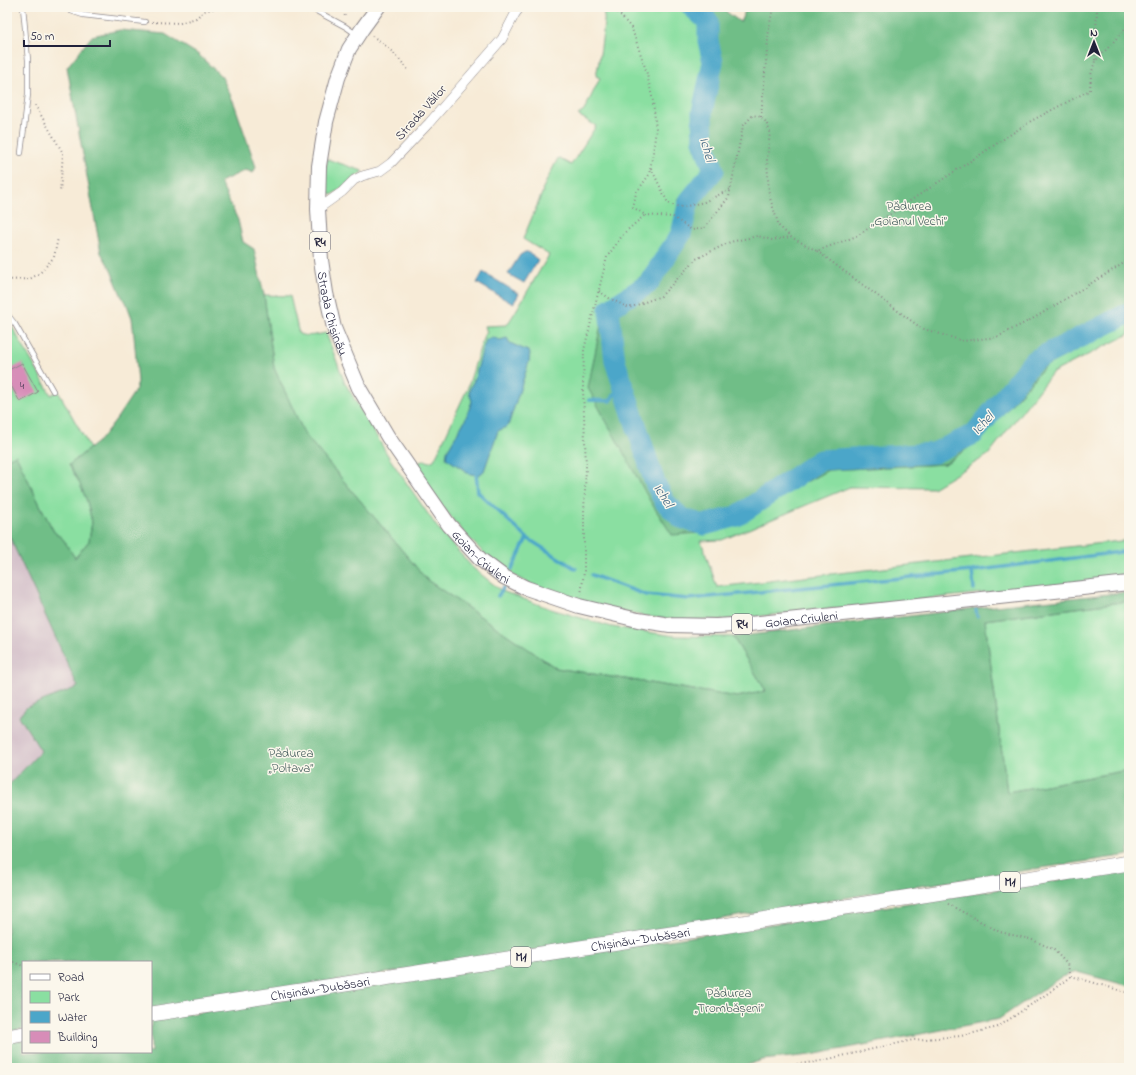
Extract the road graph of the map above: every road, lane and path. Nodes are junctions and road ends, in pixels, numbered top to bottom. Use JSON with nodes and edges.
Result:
{"nodes":[{"id":1,"x":23,"y":7,"type":"edge"},
{"id":2,"x":66,"y":7,"type":"edge"},
{"id":3,"x":254,"y":7,"type":"edge"},
{"id":4,"x":309,"y":7,"type":"edge"},
{"id":5,"x":378,"y":7,"type":"edge"},
{"id":6,"x":520,"y":7,"type":"edge"},
{"id":7,"x":612,"y":7,"type":"edge"},
{"id":8,"x":773,"y":7,"type":"edge"},
{"id":9,"x":1097,"y":7,"type":"edge"},
{"id":10,"x":145,"y":22,"type":"joint"},
{"id":11,"x":1129,"y":24,"type":"edge"},
{"id":12,"x":360,"y":32,"type":"junction"},
{"id":13,"x":1095,"y":61,"type":"junction"},
{"id":14,"x":408,"y":70,"type":"dead end"},
{"id":15,"x":28,"y":94,"type":"junction"},
{"id":16,"x":761,"y":116,"type":"junction"},
{"id":17,"x":21,"y":152,"type":"dead end"},
{"id":18,"x":650,"y":167,"type":"junction"},
{"id":19,"x":731,"y":190,"type":"junction"},
{"id":20,"x":60,"y":193,"type":"dead end"},
{"id":21,"x":318,"y":209,"type":"junction"},
{"id":22,"x":645,"y":215,"type":"junction"},
{"id":23,"x":791,"y":237,"type":"junction"},
{"id":24,"x":58,"y":238,"type":"dead end"},
{"id":25,"x":817,"y":251,"type":"junction"},
{"id":26,"x":1129,"y":260,"type":"edge"},
{"id":27,"x":7,"y":280,"type":"edge"},
{"id":28,"x":599,"y":291,"type":"junction"},
{"id":29,"x":7,"y":314,"type":"edge"},
{"id":30,"x":53,"y":391,"type":"dead end"},
{"id":31,"x":411,"y":470,"type":"joint"},
{"id":32,"x":1129,"y":583,"type":"edge"},
{"id":33,"x":579,"y":606,"type":"junction"},
{"id":34,"x":1129,"y":863,"type":"edge"},
{"id":35,"x":930,"y":894,"type":"junction"},
{"id":36,"x":7,"y":957,"type":"edge"},
{"id":37,"x":22,"y":966,"type":"edge"},
{"id":38,"x":1071,"y":976,"type":"junction"},
{"id":39,"x":1129,"y":993,"type":"edge"},
{"id":40,"x":152,"y":1014,"type":"edge"},
{"id":41,"x":22,"y":1034,"type":"edge"},
{"id":42,"x":7,"y":1036,"type":"edge"},
{"id":43,"x":761,"y":1068,"type":"edge"}],
"edges":[{"from":1,"to":15,"type":"lane"},
{"from":2,"to":10,"type":"lane"},
{"from":3,"to":10,"type":"path"},
{"from":4,"to":12,"type":"lane"},
{"from":5,"to":12,"type":"main road","name":"Strada Chișinău","number":"R4"},
{"from":6,"to":21,"type":"street","name":"Strada Văilor"},
{"from":7,"to":18,"type":"path"},
{"from":8,"to":16,"type":"path"},
{"from":9,"to":13,"type":"path"},
{"from":11,"to":13,"type":"path"},
{"from":12,"to":14,"type":"path"},
{"from":12,"to":21,"type":"main road","name":"Strada Chișinău","number":"R4"},
{"from":13,"to":25,"type":"path"},
{"from":15,"to":17,"type":"lane"},
{"from":15,"to":20,"type":"path"},
{"from":16,"to":19,"type":"path"},
{"from":16,"to":23,"type":"path"},
{"from":18,"to":19,"type":"path"},
{"from":18,"to":22,"type":"path"},
{"from":19,"to":22,"type":"path"},
{"from":21,"to":31,"type":"main road","name":"Strada Chișinău","number":"R4"},
{"from":22,"to":28,"type":"path"},
{"from":23,"to":25,"type":"path"},
{"from":23,"to":28,"type":"path"},
{"from":24,"to":27,"type":"path"},
{"from":25,"to":26,"type":"path"},
{"from":28,"to":33,"type":"path"},
{"from":29,"to":30,"type":"lane"},
{"from":31,"to":33,"type":"main road","name":"Goian-Criuleni","number":"R4"},
{"from":32,"to":33,"type":"main road","name":"Goian-Criuleni","number":"R4"},
{"from":34,"to":35,"type":"highway","name":"Chișinău-Dubăsari","number":"M1"},
{"from":35,"to":38,"type":"path"},
{"from":35,"to":40,"type":"highway","name":"Chișinău-Dubăsari","number":"M1"},
{"from":36,"to":37,"type":"path"},
{"from":38,"to":39,"type":"path"},
{"from":38,"to":43,"type":"path"},
{"from":41,"to":42,"type":"highway"}]}
